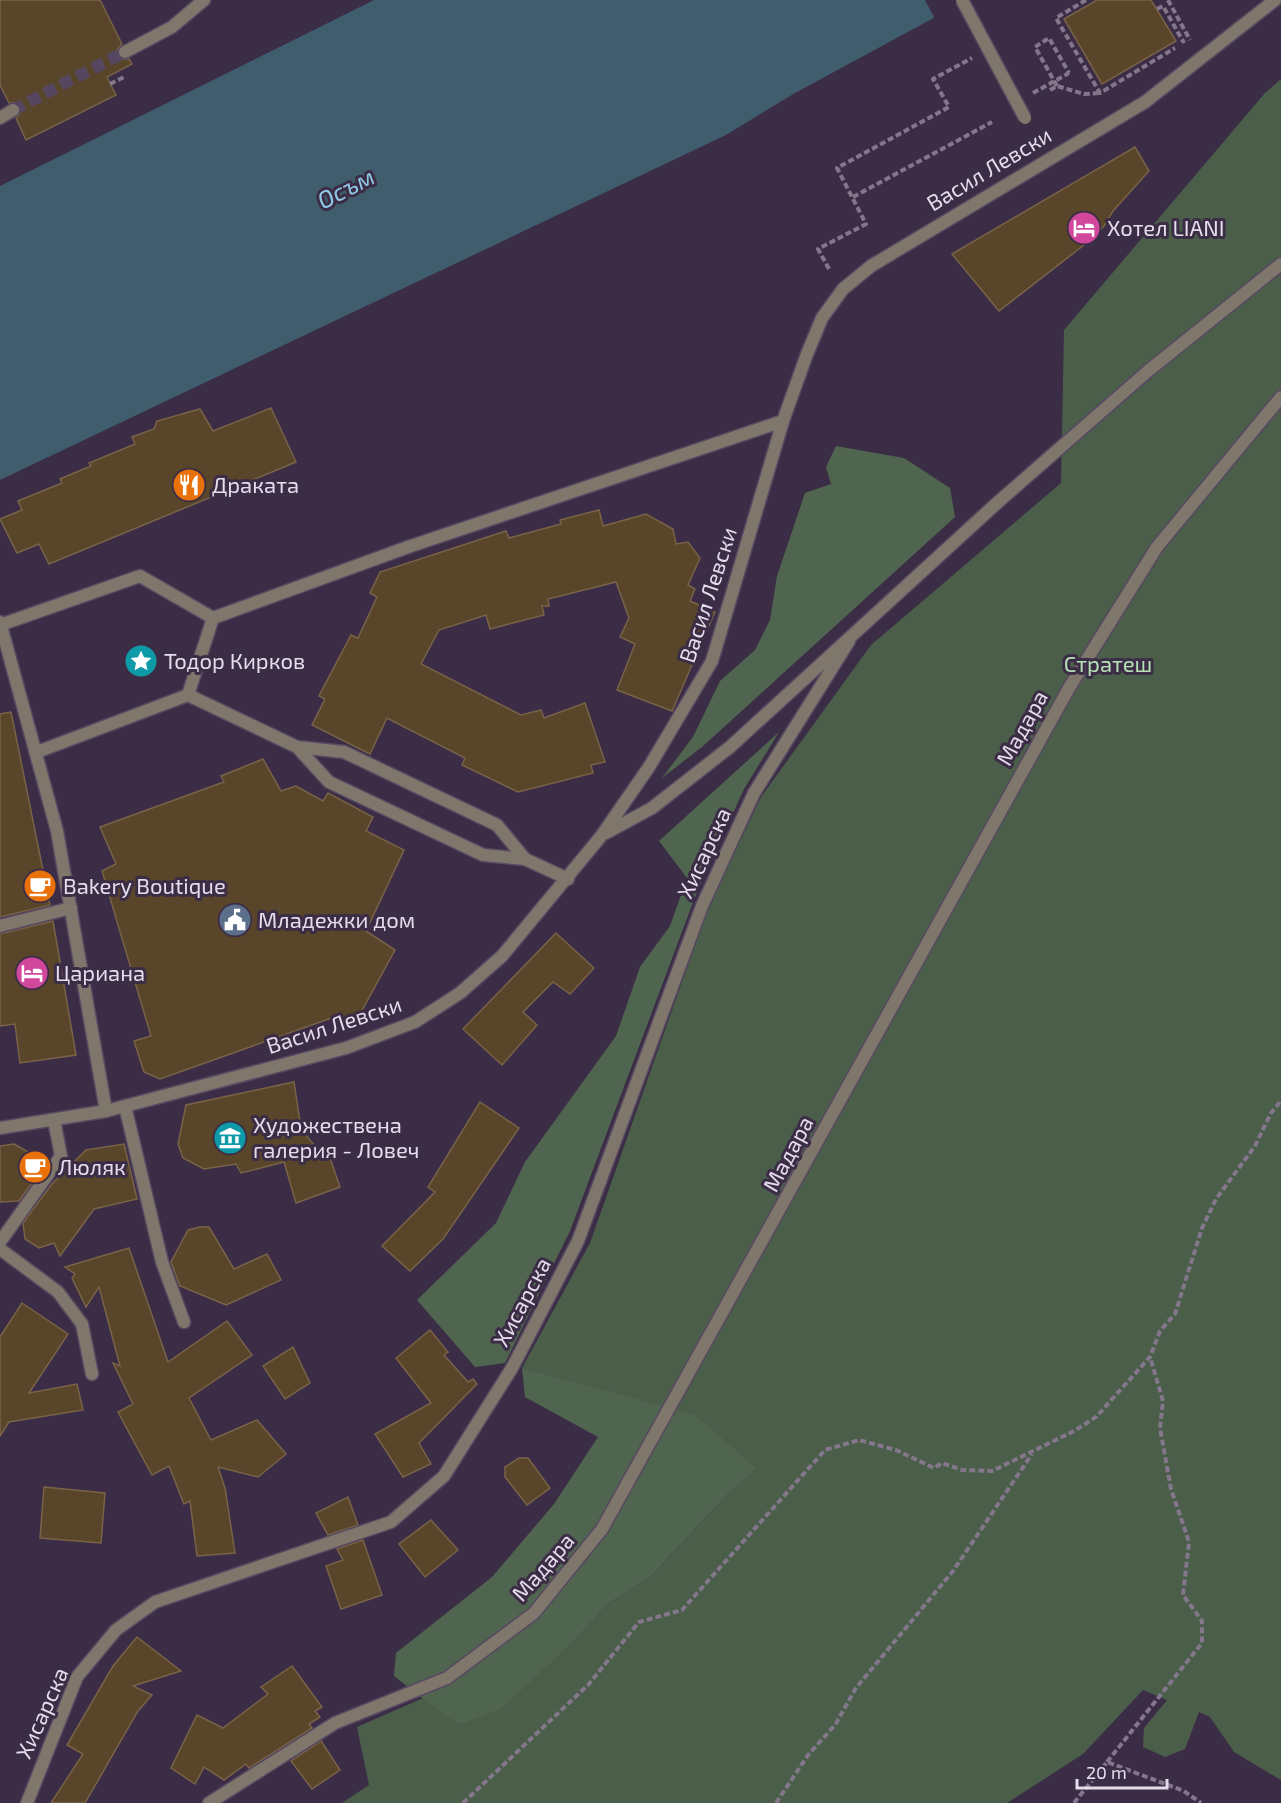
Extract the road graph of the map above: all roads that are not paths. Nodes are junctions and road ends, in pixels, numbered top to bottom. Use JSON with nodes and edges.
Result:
{"nodes":[{"id":1,"x":204,"y":0,"type":"edge"},
{"id":2,"x":962,"y":0,"type":"edge"},
{"id":3,"x":1275,"y":0,"type":"edge"},
{"id":4,"x":125,"y":52,"type":"tunnel mouth"},
{"id":5,"x":13,"y":110,"type":"tunnel mouth"},
{"id":6,"x":0,"y":118,"type":"edge"},
{"id":7,"x":1025,"y":118,"type":"dead end"},
{"id":8,"x":1281,"y":264,"type":"edge"},
{"id":9,"x":1281,"y":397,"type":"edge"},
{"id":10,"x":783,"y":421,"type":"junction"},
{"id":11,"x":213,"y":618,"type":"junction"},
{"id":12,"x":0,"y":624,"type":"edge"},
{"id":13,"x":856,"y":629,"type":"junction"},
{"id":14,"x":188,"y":695,"type":"junction"},
{"id":15,"x":297,"y":747,"type":"junction"},
{"id":16,"x":37,"y":752,"type":"junction"},
{"id":17,"x":602,"y":835,"type":"junction"},
{"id":18,"x":525,"y":859,"type":"junction"},
{"id":19,"x":568,"y":879,"type":"junction"},
{"id":20,"x":71,"y":908,"type":"junction"},
{"id":21,"x":0,"y":926,"type":"edge"},
{"id":22,"x":125,"y":1106,"type":"junction"},
{"id":23,"x":106,"y":1111,"type":"junction"},
{"id":24,"x":54,"y":1120,"type":"junction"},
{"id":25,"x":0,"y":1128,"type":"edge"},
{"id":26,"x":0,"y":1242,"type":"edge"},
{"id":27,"x":0,"y":1249,"type":"edge"},
{"id":28,"x":184,"y":1322,"type":"dead end"},
{"id":29,"x":92,"y":1374,"type":"dead end"},
{"id":30,"x":27,"y":1803,"type":"edge"},
{"id":31,"x":209,"y":1803,"type":"edge"}],
"edges":[{"from":1,"to":4,"type":"street"},
{"from":2,"to":7,"type":"street","bridge":true},
{"from":3,"to":10,"type":"street","name":"Васил Левски"},
{"from":5,"to":6,"type":"street"},
{"from":8,"to":13,"type":"street"},
{"from":9,"to":31,"type":"street","name":"Мадара"},
{"from":10,"to":11,"type":"street"},
{"from":10,"to":17,"type":"street","name":"Васил Левски"},
{"from":11,"to":12,"type":"street"},
{"from":11,"to":14,"type":"street"},
{"from":12,"to":16,"type":"street"},
{"from":13,"to":17,"type":"street"},
{"from":13,"to":30,"type":"street","name":"Хисарска"},
{"from":14,"to":15,"type":"street"},
{"from":14,"to":16,"type":"street"},
{"from":15,"to":18,"type":"street"},
{"from":15,"to":18,"type":"street"},
{"from":16,"to":20,"type":"street"},
{"from":17,"to":19,"type":"street","name":"Васил Левски"},
{"from":18,"to":19,"type":"street"},
{"from":19,"to":22,"type":"street","name":"Васил Левски"},
{"from":20,"to":21,"type":"street"},
{"from":20,"to":23,"type":"street"},
{"from":22,"to":23,"type":"street","name":"Васил Левски"},
{"from":22,"to":28,"type":"street"},
{"from":23,"to":24,"type":"street","name":"Васил Левски"},
{"from":24,"to":25,"type":"street","name":"Васил Левски"},
{"from":24,"to":26,"type":"street"},
{"from":27,"to":29,"type":"street"}]}
